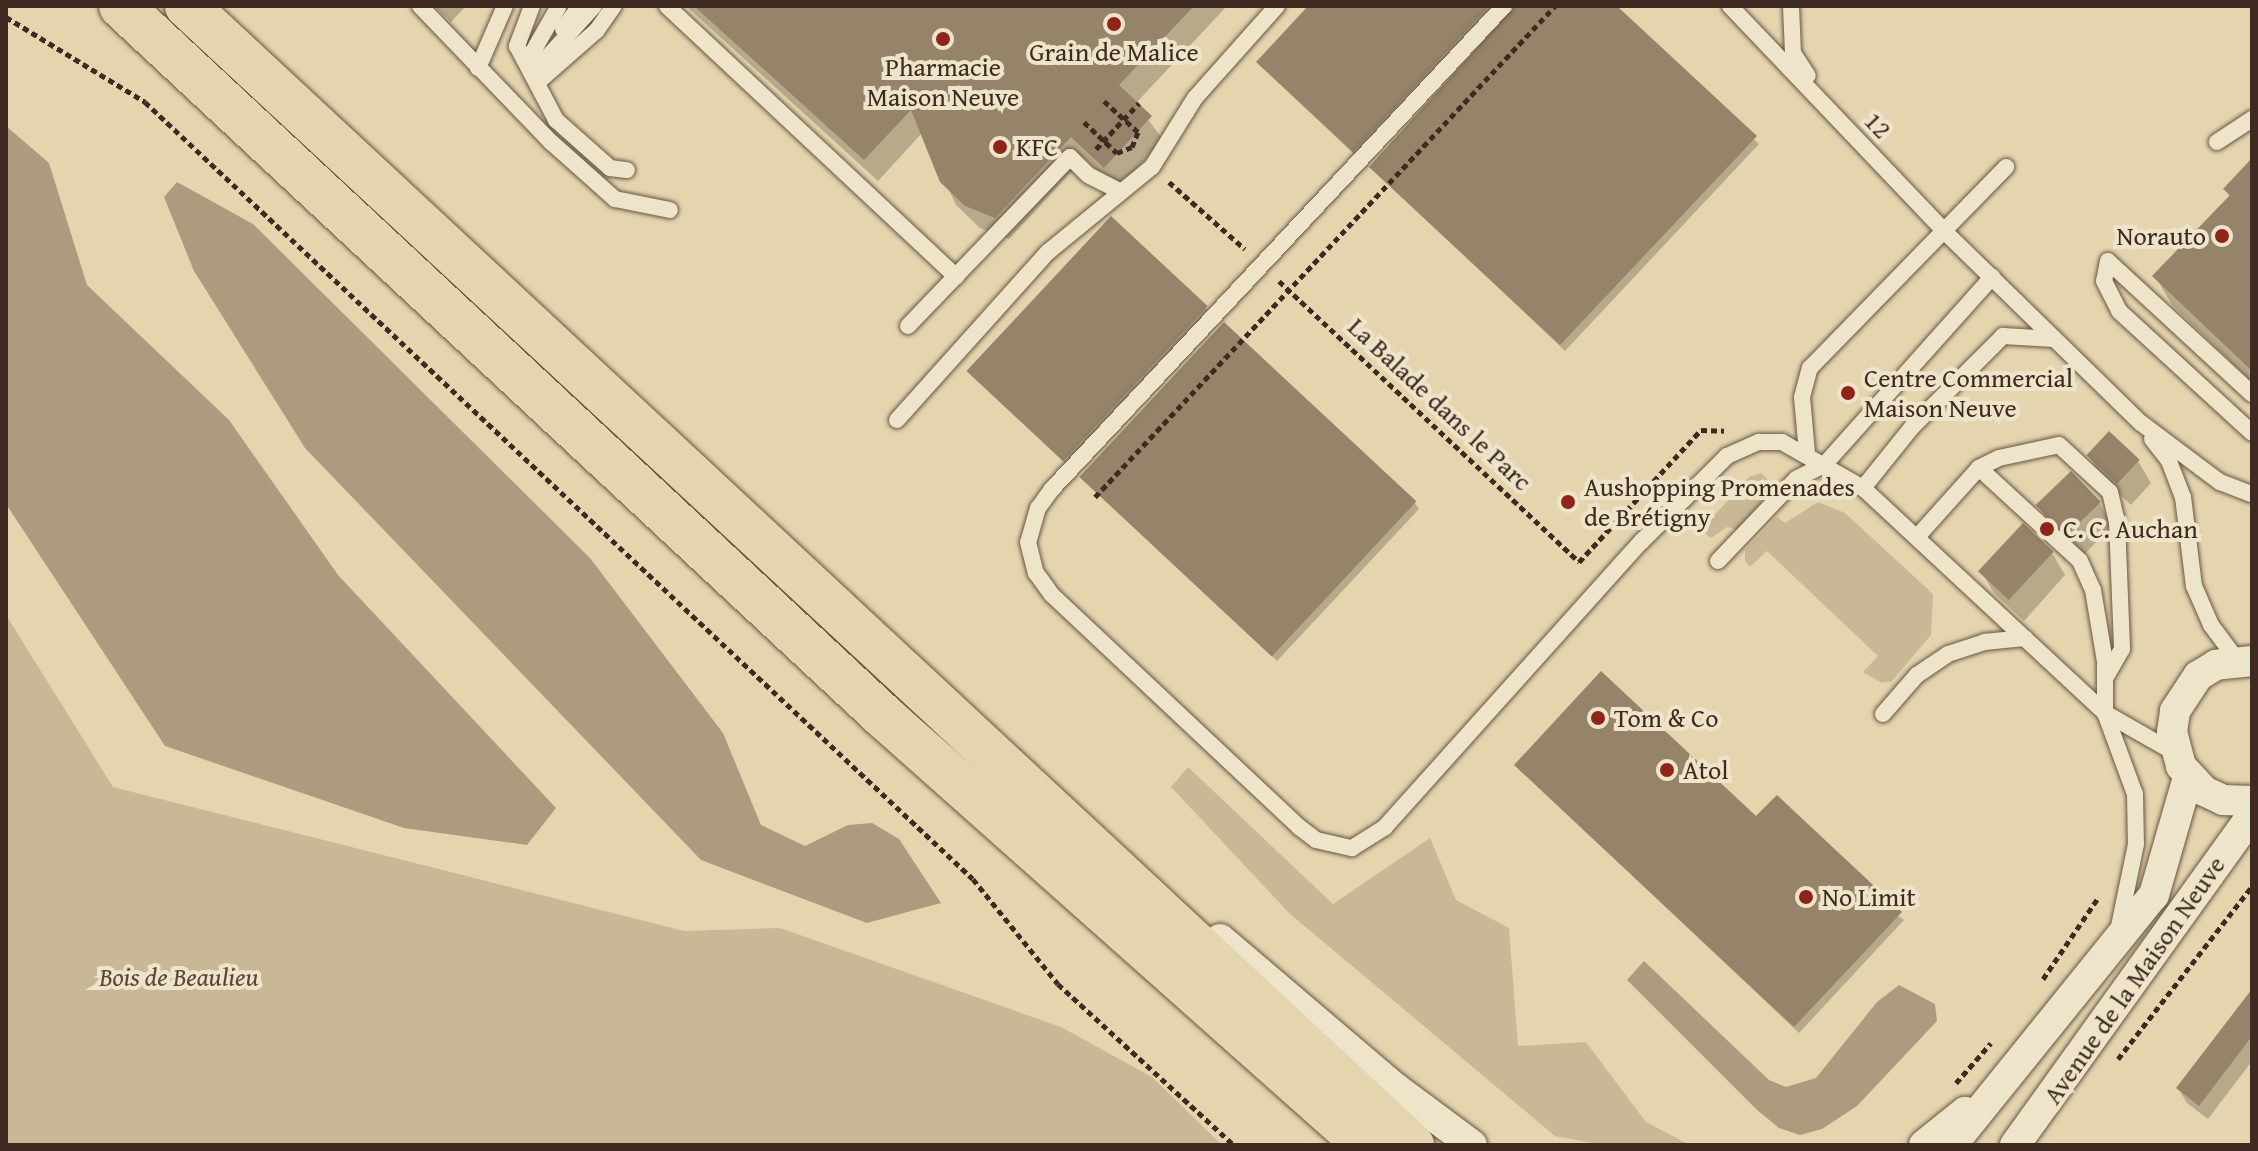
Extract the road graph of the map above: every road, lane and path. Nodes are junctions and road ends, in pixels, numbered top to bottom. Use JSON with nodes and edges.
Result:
{"nodes":[{"id":1,"x":121,"y":6,"type":"edge"},
{"id":2,"x":187,"y":6,"type":"edge"},
{"id":3,"x":505,"y":6,"type":"edge"},
{"id":4,"x":532,"y":6,"type":"edge"},
{"id":5,"x":547,"y":6,"type":"edge"},
{"id":6,"x":559,"y":6,"type":"edge"},
{"id":7,"x":580,"y":6,"type":"edge"},
{"id":8,"x":594,"y":6,"type":"edge"},
{"id":9,"x":614,"y":6,"type":"edge"},
{"id":10,"x":667,"y":6,"type":"edge"},
{"id":11,"x":1277,"y":6,"type":"edge"},
{"id":12,"x":1504,"y":6,"type":"edge"},
{"id":13,"x":1555,"y":6,"type":"edge"},
{"id":14,"x":1730,"y":6,"type":"edge"},
{"id":15,"x":1791,"y":6,"type":"edge"},
{"id":16,"x":417,"y":7,"type":"edge"},
{"id":17,"x":6,"y":17,"type":"edge"},
{"id":18,"x":531,"y":67,"type":"junction"},
{"id":19,"x":478,"y":68,"type":"junction"},
{"id":20,"x":1104,"y":101,"type":"dead end"},
{"id":21,"x":1139,"y":103,"type":"dead end"},
{"id":22,"x":1829,"y":107,"type":"junction"},
{"id":23,"x":1124,"y":119,"type":"junction"},
{"id":24,"x":2252,"y":119,"type":"edge"},
{"id":25,"x":1084,"y":122,"type":"dead end"},
{"id":26,"x":1104,"y":141,"type":"junction"},
{"id":27,"x":2217,"y":142,"type":"dead end"},
{"id":28,"x":1132,"y":147,"type":"junction"},
{"id":29,"x":1090,"y":155,"type":"dead end"},
{"id":30,"x":1152,"y":167,"type":"junction"},
{"id":31,"x":2006,"y":167,"type":"dead end"},
{"id":32,"x":627,"y":170,"type":"dead end"},
{"id":33,"x":1119,"y":191,"type":"junction"},
{"id":34,"x":670,"y":210,"type":"dead end"},
{"id":35,"x":1942,"y":229,"type":"junction"},
{"id":36,"x":1262,"y":264,"type":"junction"},
{"id":37,"x":956,"y":276,"type":"junction"},
{"id":38,"x":1992,"y":277,"type":"junction"},
{"id":39,"x":1288,"y":289,"type":"junction"},
{"id":40,"x":908,"y":326,"type":"dead end"},
{"id":41,"x":2054,"y":339,"type":"junction"},
{"id":42,"x":2252,"y":394,"type":"edge"},
{"id":43,"x":897,"y":420,"type":"dead end"},
{"id":44,"x":2141,"y":423,"type":"junction"},
{"id":45,"x":2252,"y":433,"type":"edge"},
{"id":46,"x":1759,"y":442,"type":"junction"},
{"id":47,"x":1807,"y":453,"type":"junction"},
{"id":48,"x":1825,"y":464,"type":"junction"},
{"id":49,"x":1979,"y":468,"type":"junction"},
{"id":50,"x":1863,"y":488,"type":"junction"},
{"id":51,"x":2252,"y":494,"type":"edge"},
{"id":52,"x":1095,"y":497,"type":"dead end"},
{"id":53,"x":1917,"y":537,"type":"junction"},
{"id":54,"x":1718,"y":561,"type":"dead end"},
{"id":55,"x":860,"y":634,"type":"junction"},
{"id":56,"x":2025,"y":638,"type":"junction"},
{"id":57,"x":2244,"y":660,"type":"edge"},
{"id":58,"x":2105,"y":679,"type":"junction"},
{"id":59,"x":2105,"y":713,"type":"junction"},
{"id":60,"x":1883,"y":714,"type":"dead end"},
{"id":61,"x":2182,"y":765,"type":"junction"},
{"id":62,"x":2252,"y":801,"type":"edge"},
{"id":63,"x":2252,"y":815,"type":"edge"},
{"id":64,"x":2252,"y":886,"type":"edge"},
{"id":65,"x":2101,"y":893,"type":"dead end"},
{"id":66,"x":2111,"y":952,"type":"junction"},
{"id":67,"x":2033,"y":992,"type":"dead end"},
{"id":68,"x":1996,"y":1038,"type":"dead end"},
{"id":69,"x":2116,"y":1061,"type":"dead end"},
{"id":70,"x":2017,"y":1071,"type":"junction"},
{"id":71,"x":1949,"y":1091,"type":"dead end"},
{"id":72,"x":1234,"y":1145,"type":"edge"},
{"id":73,"x":1366,"y":1145,"type":"edge"},
{"id":74,"x":1412,"y":1145,"type":"edge"},
{"id":75,"x":1472,"y":1145,"type":"edge"},
{"id":76,"x":1924,"y":1145,"type":"edge"},
{"id":77,"x":1952,"y":1145,"type":"edge"},
{"id":78,"x":2015,"y":1145,"type":"edge"}],
"edges":[{"from":1,"to":73,"type":"main road"},
{"from":2,"to":55,"type":"main road"},
{"from":3,"to":19,"type":"lane"},
{"from":4,"to":18,"type":"lane"},
{"from":5,"to":18,"type":"lane"},
{"from":6,"to":18,"type":"lane"},
{"from":7,"to":18,"type":"lane"},
{"from":8,"to":18,"type":"lane"},
{"from":9,"to":18,"type":"lane"},
{"from":10,"to":37,"type":"lane"},
{"from":11,"to":30,"type":"lane"},
{"from":12,"to":36,"type":"lane"},
{"from":13,"to":39,"type":"path"},
{"from":14,"to":22,"type":"lane","name":"12"},
{"from":15,"to":22,"type":"lane"},
{"from":16,"to":19,"type":"lane"},
{"from":17,"to":72,"type":"path"},
{"from":18,"to":32,"type":"lane"},
{"from":19,"to":34,"type":"lane"},
{"from":20,"to":23,"type":"path"},
{"from":21,"to":23,"type":"path"},
{"from":22,"to":35,"type":"lane","name":"12"},
{"from":23,"to":26,"type":"path"},
{"from":23,"to":28,"type":"path"},
{"from":24,"to":27,"type":"lane"},
{"from":25,"to":26,"type":"path"},
{"from":26,"to":28,"type":"path"},
{"from":26,"to":29,"type":"path"},
{"from":28,"to":30,"type":"path","name":"La Balade dans le Parc"},
{"from":30,"to":33,"type":"lane"},
{"from":30,"to":36,"type":"path","name":"La Balade dans le Parc"},
{"from":31,"to":35,"type":"lane"},
{"from":33,"to":37,"type":"lane"},
{"from":33,"to":43,"type":"lane"},
{"from":35,"to":38,"type":"lane","name":"12"},
{"from":35,"to":47,"type":"lane"},
{"from":36,"to":39,"type":"path","name":"La Balade dans le Parc"},
{"from":36,"to":46,"type":"lane"},
{"from":37,"to":40,"type":"lane"},
{"from":38,"to":41,"type":"lane","name":"12"},
{"from":38,"to":48,"type":"lane"},
{"from":39,"to":46,"type":"path","name":"La Balade dans le Parc"},
{"from":39,"to":52,"type":"path"},
{"from":41,"to":44,"type":"lane","name":"12"},
{"from":41,"to":50,"type":"lane"},
{"from":42,"to":45,"type":"lane"},
{"from":44,"to":51,"type":"lane"},
{"from":44,"to":57,"type":"lane"},
{"from":46,"to":47,"type":"lane"},
{"from":47,"to":48,"type":"lane"},
{"from":48,"to":50,"type":"lane"},
{"from":48,"to":54,"type":"lane"},
{"from":49,"to":53,"type":"lane"},
{"from":49,"to":58,"type":"lane"},
{"from":49,"to":58,"type":"lane"},
{"from":50,"to":53,"type":"lane"},
{"from":53,"to":56,"type":"lane"},
{"from":55,"to":74,"type":"main road"},
{"from":55,"to":75,"type":"street"},
{"from":56,"to":59,"type":"lane"},
{"from":56,"to":60,"type":"lane"},
{"from":57,"to":61,"type":"street","name":"Avenue de la Maison Neuve"},
{"from":58,"to":59,"type":"lane"},
{"from":59,"to":61,"type":"lane"},
{"from":59,"to":66,"type":"lane"},
{"from":61,"to":62,"type":"street"},
{"from":61,"to":66,"type":"street","name":"Avenue de la Maison Neuve"},
{"from":63,"to":78,"type":"street","name":"Avenue de la Maison Neuve"},
{"from":64,"to":69,"type":"path"},
{"from":65,"to":67,"type":"path"},
{"from":66,"to":70,"type":"street","name":"Avenue de la Maison Neuve"},
{"from":68,"to":71,"type":"path"},
{"from":70,"to":76,"type":"street"},
{"from":70,"to":77,"type":"street","name":"Avenue de la Maison Neuve"}]}
